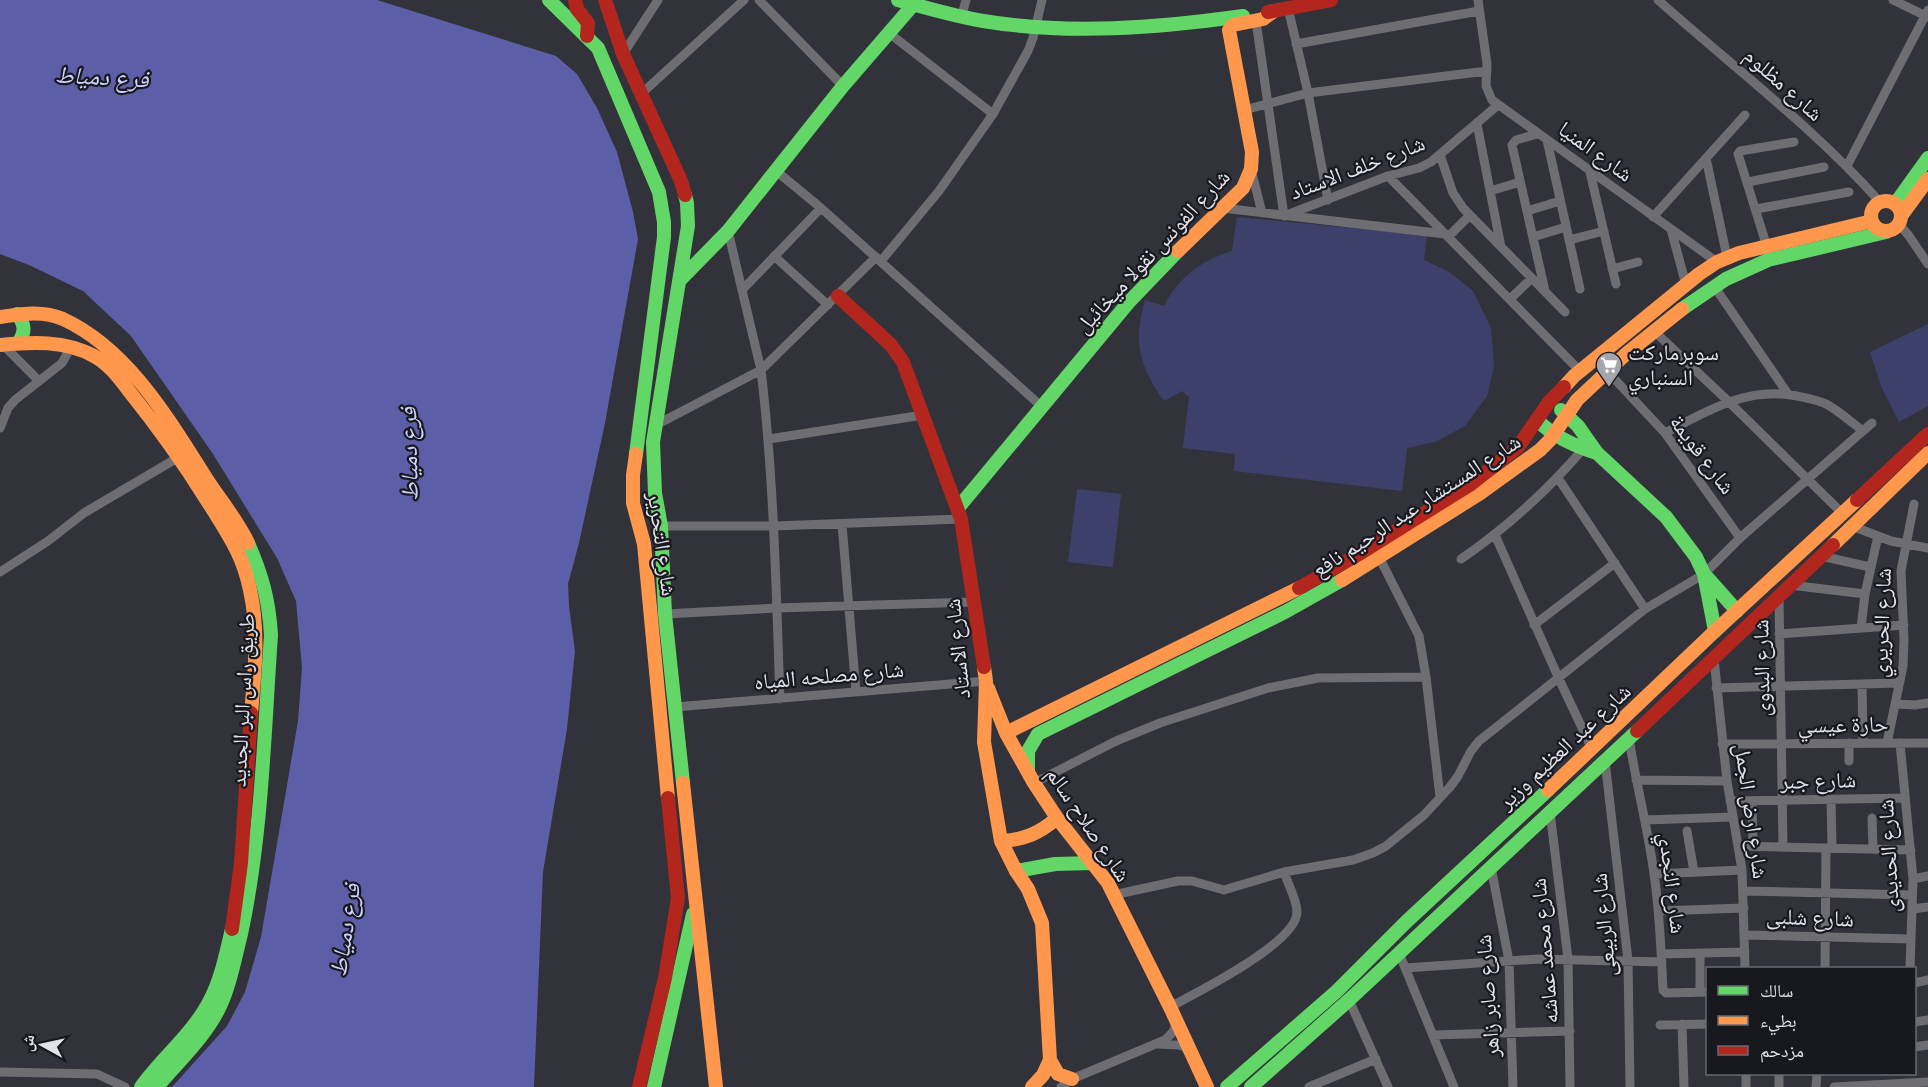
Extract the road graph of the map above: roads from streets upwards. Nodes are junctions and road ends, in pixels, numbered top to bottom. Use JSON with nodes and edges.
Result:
{"nodes":[{"id":1,"x":549,"y":0,"type":"edge"},
{"id":2,"x":575,"y":0,"type":"edge"},
{"id":3,"x":605,"y":0,"type":"edge"},
{"id":4,"x":658,"y":0,"type":"edge"},
{"id":5,"x":744,"y":0,"type":"edge"},
{"id":6,"x":759,"y":0,"type":"edge"},
{"id":7,"x":898,"y":0,"type":"edge"},
{"id":8,"x":966,"y":0,"type":"edge"},
{"id":9,"x":1042,"y":0,"type":"edge"},
{"id":10,"x":1331,"y":0,"type":"edge"},
{"id":11,"x":1478,"y":0,"type":"edge"},
{"id":12,"x":1658,"y":0,"type":"edge"},
{"id":13,"x":1893,"y":0,"type":"edge"},
{"id":14,"x":913,"y":5,"type":"junction"},
{"id":15,"x":1288,"y":7,"type":"edge"},
{"id":16,"x":1479,"y":10,"type":"junction"},
{"id":17,"x":1927,"y":14,"type":"edge"},
{"id":18,"x":961,"y":18,"type":"junction"},
{"id":19,"x":1247,"y":20,"type":"junction"},
{"id":20,"x":1035,"y":27,"type":"junction"},
{"id":21,"x":889,"y":33,"type":"junction"},
{"id":22,"x":587,"y":36,"type":"junction"},
{"id":23,"x":1296,"y":44,"type":"junction"},
{"id":24,"x":622,"y":54,"type":"junction"},
{"id":25,"x":1487,"y":71,"type":"junction"},
{"id":26,"x":843,"y":86,"type":"junction"},
{"id":27,"x":1308,"y":93,"type":"junction"},
{"id":28,"x":641,"y":94,"type":"junction"},
{"id":29,"x":1269,"y":102,"type":"junction"},
{"id":30,"x":1498,"y":105,"type":"junction"},
{"id":31,"x":1244,"y":110,"type":"junction"},
{"id":32,"x":993,"y":114,"type":"junction"},
{"id":33,"x":1745,"y":114,"type":"dead end"},
{"id":34,"x":1477,"y":124,"type":"junction"},
{"id":35,"x":1537,"y":134,"type":"junction"},
{"id":36,"x":1546,"y":140,"type":"junction"},
{"id":37,"x":1794,"y":142,"type":"dead end"},
{"id":38,"x":1440,"y":155,"type":"junction"},
{"id":39,"x":1706,"y":158,"type":"junction"},
{"id":40,"x":1928,"y":158,"type":"edge"},
{"id":41,"x":1846,"y":166,"type":"junction"},
{"id":42,"x":1824,"y":167,"type":"dead end"},
{"id":43,"x":1251,"y":169,"type":"junction"},
{"id":44,"x":775,"y":170,"type":"junction"},
{"id":45,"x":1590,"y":171,"type":"junction"},
{"id":46,"x":1388,"y":176,"type":"junction"},
{"id":47,"x":1928,"y":179,"type":"edge"},
{"id":48,"x":1520,"y":182,"type":"junction"},
{"id":49,"x":1748,"y":182,"type":"junction"},
{"id":50,"x":1490,"y":191,"type":"junction"},
{"id":51,"x":1849,"y":192,"type":"dead end"},
{"id":52,"x":1329,"y":200,"type":"junction"},
{"id":53,"x":1560,"y":201,"type":"junction"},
{"id":54,"x":1880,"y":202,"type":"junction"},
{"id":55,"x":821,"y":208,"type":"junction"},
{"id":56,"x":1222,"y":208,"type":"junction"},
{"id":57,"x":1756,"y":209,"type":"junction"},
{"id":58,"x":1527,"y":211,"type":"junction"},
{"id":59,"x":1262,"y":213,"type":"junction"},
{"id":60,"x":1470,"y":215,"type":"junction"},
{"id":61,"x":1899,"y":215,"type":"junction"},
{"id":62,"x":1284,"y":216,"type":"junction"},
{"id":63,"x":1653,"y":216,"type":"junction"},
{"id":64,"x":1872,"y":221,"type":"junction"},
{"id":65,"x":1566,"y":227,"type":"junction"},
{"id":66,"x":1671,"y":229,"type":"junction"},
{"id":67,"x":728,"y":231,"type":"junction"},
{"id":68,"x":1604,"y":231,"type":"junction"},
{"id":69,"x":1886,"y":231,"type":"junction"},
{"id":70,"x":1446,"y":235,"type":"junction"},
{"id":71,"x":1533,"y":237,"type":"junction"},
{"id":72,"x":1569,"y":240,"type":"junction"},
{"id":73,"x":1502,"y":247,"type":"junction"},
{"id":74,"x":1767,"y":247,"type":"junction"},
{"id":75,"x":774,"y":256,"type":"junction"},
{"id":76,"x":879,"y":259,"type":"junction"},
{"id":77,"x":1722,"y":260,"type":"junction"},
{"id":78,"x":1638,"y":262,"type":"dead end"},
{"id":79,"x":1928,"y":264,"type":"edge"},
{"id":80,"x":1612,"y":268,"type":"junction"},
{"id":81,"x":1699,"y":274,"type":"junction"},
{"id":82,"x":1532,"y":278,"type":"junction"},
{"id":83,"x":1728,"y":278,"type":"junction"},
{"id":84,"x":679,"y":281,"type":"junction"},
{"id":85,"x":1616,"y":284,"type":"dead end"},
{"id":86,"x":1686,"y":285,"type":"junction"},
{"id":87,"x":1713,"y":287,"type":"junction"},
{"id":88,"x":1580,"y":289,"type":"dead end"},
{"id":89,"x":742,"y":290,"type":"junction"},
{"id":90,"x":1545,"y":291,"type":"junction"},
{"id":91,"x":1510,"y":299,"type":"junction"},
{"id":92,"x":833,"y":300,"type":"junction"},
{"id":93,"x":1565,"y":312,"type":"dead end"},
{"id":94,"x":17,"y":314,"type":"junction"},
{"id":95,"x":0,"y":317,"type":"edge"},
{"id":96,"x":77,"y":326,"type":"junction"},
{"id":97,"x":1654,"y":331,"type":"junction"},
{"id":98,"x":18,"y":343,"type":"junction"},
{"id":99,"x":1,"y":345,"type":"edge"},
{"id":100,"x":70,"y":347,"type":"junction"},
{"id":101,"x":761,"y":370,"type":"junction"},
{"id":102,"x":1580,"y":371,"type":"junction"},
{"id":103,"x":1607,"y":371,"type":"junction"},
{"id":104,"x":39,"y":381,"type":"junction"},
{"id":105,"x":1788,"y":394,"type":"junction"},
{"id":106,"x":1728,"y":401,"type":"junction"},
{"id":107,"x":1550,"y":402,"type":"junction"},
{"id":108,"x":1041,"y":406,"type":"junction"},
{"id":109,"x":923,"y":415,"type":"junction"},
{"id":110,"x":1566,"y":415,"type":"junction"},
{"id":111,"x":1537,"y":420,"type":"junction"},
{"id":112,"x":1872,"y":423,"type":"dead end"},
{"id":113,"x":656,"y":425,"type":"junction"},
{"id":114,"x":0,"y":428,"type":"edge"},
{"id":115,"x":1862,"y":430,"type":"junction"},
{"id":116,"x":1665,"y":433,"type":"junction"},
{"id":117,"x":1928,"y":434,"type":"edge"},
{"id":118,"x":1553,"y":435,"type":"junction"},
{"id":119,"x":769,"y":439,"type":"junction"},
{"id":120,"x":1590,"y":451,"type":"junction"},
{"id":121,"x":1928,"y":453,"type":"edge"},
{"id":122,"x":179,"y":457,"type":"junction"},
{"id":123,"x":654,"y":466,"type":"junction"},
{"id":124,"x":634,"y":467,"type":"junction"},
{"id":125,"x":1557,"y":478,"type":"junction"},
{"id":126,"x":1807,"y":479,"type":"junction"},
{"id":127,"x":1914,"y":504,"type":"dead end"},
{"id":128,"x":657,"y":507,"type":"junction"},
{"id":129,"x":635,"y":509,"type":"junction"},
{"id":130,"x":1842,"y":513,"type":"junction"},
{"id":131,"x":959,"y":514,"type":"junction"},
{"id":132,"x":842,"y":524,"type":"junction"},
{"id":133,"x":1852,"y":525,"type":"junction"},
{"id":134,"x":661,"y":526,"type":"junction"},
{"id":135,"x":774,"y":526,"type":"junction"},
{"id":136,"x":1495,"y":535,"type":"junction"},
{"id":137,"x":1878,"y":536,"type":"junction"},
{"id":138,"x":1740,"y":538,"type":"junction"},
{"id":139,"x":1905,"y":544,"type":"junction"},
{"id":140,"x":1928,"y":548,"type":"edge"},
{"id":141,"x":1821,"y":556,"type":"junction"},
{"id":142,"x":1379,"y":557,"type":"junction"},
{"id":143,"x":1461,"y":559,"type":"dead end"},
{"id":144,"x":1615,"y":563,"type":"junction"},
{"id":145,"x":1870,"y":567,"type":"junction"},
{"id":146,"x":0,"y":572,"type":"edge"},
{"id":147,"x":1704,"y":574,"type":"junction"},
{"id":148,"x":1790,"y":585,"type":"junction"},
{"id":149,"x":1865,"y":594,"type":"junction"},
{"id":150,"x":1779,"y":596,"type":"junction"},
{"id":151,"x":973,"y":602,"type":"junction"},
{"id":152,"x":850,"y":606,"type":"junction"},
{"id":153,"x":777,"y":608,"type":"junction"},
{"id":154,"x":1645,"y":609,"type":"junction"},
{"id":155,"x":1737,"y":611,"type":"junction"},
{"id":156,"x":665,"y":614,"type":"junction"},
{"id":157,"x":1534,"y":625,"type":"junction"},
{"id":158,"x":1904,"y":625,"type":"junction"},
{"id":159,"x":1861,"y":628,"type":"junction"},
{"id":160,"x":1714,"y":632,"type":"junction"},
{"id":161,"x":1779,"y":634,"type":"junction"},
{"id":162,"x":1714,"y":659,"type":"junction"},
{"id":163,"x":1426,"y":677,"type":"junction"},
{"id":164,"x":1559,"y":679,"type":"junction"},
{"id":165,"x":986,"y":681,"type":"junction"},
{"id":166,"x":1899,"y":683,"type":"junction"},
{"id":167,"x":1862,"y":684,"type":"junction"},
{"id":168,"x":1780,"y":686,"type":"junction"},
{"id":169,"x":1716,"y":688,"type":"junction"},
{"id":170,"x":856,"y":692,"type":"junction"},
{"id":171,"x":780,"y":699,"type":"junction"},
{"id":172,"x":1928,"y":703,"type":"edge"},
{"id":173,"x":1895,"y":704,"type":"junction"},
{"id":174,"x":675,"y":707,"type":"junction"},
{"id":175,"x":1006,"y":733,"type":"junction"},
{"id":176,"x":1629,"y":738,"type":"junction"},
{"id":177,"x":1849,"y":743,"type":"junction"},
{"id":178,"x":1863,"y":743,"type":"junction"},
{"id":179,"x":1887,"y":743,"type":"junction"},
{"id":180,"x":1900,"y":743,"type":"junction"},
{"id":181,"x":1928,"y":743,"type":"edge"},
{"id":182,"x":1722,"y":744,"type":"junction"},
{"id":183,"x":1782,"y":744,"type":"junction"},
{"id":184,"x":1592,"y":749,"type":"junction"},
{"id":185,"x":1605,"y":761,"type":"junction"},
{"id":186,"x":1849,"y":761,"type":"dead end"},
{"id":187,"x":1578,"y":762,"type":"junction"},
{"id":188,"x":1589,"y":776,"type":"junction"},
{"id":189,"x":1031,"y":777,"type":"junction"},
{"id":190,"x":1636,"y":780,"type":"junction"},
{"id":191,"x":1727,"y":781,"type":"junction"},
{"id":192,"x":251,"y":796,"type":"junction"},
{"id":193,"x":1440,"y":797,"type":"junction"},
{"id":194,"x":1905,"y":798,"type":"junction"},
{"id":195,"x":1830,"y":799,"type":"junction"},
{"id":196,"x":1782,"y":800,"type":"junction"},
{"id":197,"x":1731,"y":801,"type":"junction"},
{"id":198,"x":1752,"y":801,"type":"junction"},
{"id":199,"x":1550,"y":812,"type":"junction"},
{"id":200,"x":1733,"y":817,"type":"junction"},
{"id":201,"x":1057,"y":818,"type":"junction"},
{"id":202,"x":1872,"y":818,"type":"dead end"},
{"id":203,"x":1645,"y":820,"type":"junction"},
{"id":204,"x":1687,"y":831,"type":"dead end"},
{"id":205,"x":1001,"y":841,"type":"junction"},
{"id":206,"x":1738,"y":846,"type":"junction"},
{"id":207,"x":1753,"y":846,"type":"junction"},
{"id":208,"x":1783,"y":847,"type":"junction"},
{"id":209,"x":1829,"y":848,"type":"junction"},
{"id":210,"x":1873,"y":849,"type":"junction"},
{"id":211,"x":1911,"y":850,"type":"junction"},
{"id":212,"x":1093,"y":863,"type":"junction"},
{"id":213,"x":1491,"y":867,"type":"junction"},
{"id":214,"x":1742,"y":870,"type":"junction"},
{"id":215,"x":1016,"y":871,"type":"junction"},
{"id":216,"x":1284,"y":872,"type":"junction"},
{"id":217,"x":1694,"y":872,"type":"junction"},
{"id":218,"x":1654,"y":874,"type":"junction"},
{"id":219,"x":1928,"y":876,"type":"edge"},
{"id":220,"x":1913,"y":879,"type":"junction"},
{"id":221,"x":1744,"y":891,"type":"junction"},
{"id":222,"x":1826,"y":893,"type":"junction"},
{"id":223,"x":1113,"y":895,"type":"junction"},
{"id":224,"x":1912,"y":895,"type":"junction"},
{"id":225,"x":696,"y":905,"type":"junction"},
{"id":226,"x":1424,"y":905,"type":"junction"},
{"id":227,"x":1928,"y":906,"type":"edge"},
{"id":228,"x":1744,"y":908,"type":"junction"},
{"id":229,"x":1912,"y":909,"type":"junction"},
{"id":230,"x":1659,"y":911,"type":"junction"},
{"id":231,"x":1436,"y":919,"type":"junction"},
{"id":232,"x":1406,"y":922,"type":"junction"},
{"id":233,"x":1745,"y":934,"type":"junction"},
{"id":234,"x":1417,"y":936,"type":"junction"},
{"id":235,"x":1826,"y":937,"type":"junction"},
{"id":236,"x":1911,"y":939,"type":"junction"},
{"id":237,"x":1745,"y":952,"type":"junction"},
{"id":238,"x":1399,"y":953,"type":"junction"},
{"id":239,"x":1700,"y":954,"type":"junction"},
{"id":240,"x":1661,"y":958,"type":"junction"},
{"id":241,"x":1568,"y":959,"type":"junction"},
{"id":242,"x":1628,"y":960,"type":"junction"},
{"id":243,"x":1509,"y":961,"type":"junction"},
{"id":244,"x":1745,"y":967,"type":"edge"},
{"id":245,"x":1825,"y":967,"type":"edge"},
{"id":246,"x":1910,"y":967,"type":"edge"},
{"id":247,"x":1405,"y":968,"type":"junction"},
{"id":248,"x":1704,"y":992,"type":"edge"},
{"id":249,"x":1349,"y":1000,"type":"junction"},
{"id":250,"x":1170,"y":1007,"type":"junction"},
{"id":251,"x":1177,"y":1021,"type":"junction"},
{"id":252,"x":1682,"y":1024,"type":"junction"},
{"id":253,"x":1706,"y":1024,"type":"edge"},
{"id":254,"x":1660,"y":1025,"type":"dead end"},
{"id":255,"x":1570,"y":1031,"type":"junction"},
{"id":256,"x":1511,"y":1033,"type":"junction"},
{"id":257,"x":1433,"y":1035,"type":"junction"},
{"id":258,"x":1156,"y":1045,"type":"junction"},
{"id":259,"x":1189,"y":1048,"type":"junction"},
{"id":260,"x":1376,"y":1059,"type":"junction"},
{"id":261,"x":1050,"y":1060,"type":"junction"},
{"id":262,"x":0,"y":1072,"type":"edge"},
{"id":263,"x":1928,"y":1082,"type":"edge"},
{"id":264,"x":1067,"y":1083,"type":"edge"},
{"id":265,"x":1848,"y":1086,"type":"edge"},
{"id":266,"x":1894,"y":1086,"type":"edge"},
{"id":267,"x":125,"y":1087,"type":"edge"},
{"id":268,"x":141,"y":1087,"type":"edge"},
{"id":269,"x":157,"y":1087,"type":"edge"},
{"id":270,"x":639,"y":1087,"type":"edge"},
{"id":271,"x":654,"y":1087,"type":"edge"},
{"id":272,"x":716,"y":1087,"type":"edge"},
{"id":273,"x":1032,"y":1087,"type":"edge"},
{"id":274,"x":1207,"y":1087,"type":"edge"},
{"id":275,"x":1227,"y":1087,"type":"edge"},
{"id":276,"x":1251,"y":1087,"type":"edge"},
{"id":277,"x":1309,"y":1087,"type":"edge"},
{"id":278,"x":1388,"y":1087,"type":"edge"},
{"id":279,"x":1454,"y":1087,"type":"edge"},
{"id":280,"x":1513,"y":1087,"type":"edge"},
{"id":281,"x":1570,"y":1087,"type":"edge"},
{"id":282,"x":1630,"y":1087,"type":"edge"},
{"id":283,"x":1684,"y":1087,"type":"edge"},
{"id":284,"x":1834,"y":1087,"type":"edge"}],
"edges":[{"from":1,"to":22,"type":"street","name":"شارع التحرير"},
{"from":2,"to":22,"type":"street"},
{"from":3,"to":24,"type":"street","name":"شارع التحرير"},
{"from":4,"to":24,"type":"street"},
{"from":5,"to":28,"type":"street"},
{"from":6,"to":26,"type":"street"},
{"from":7,"to":14,"type":"street"},
{"from":8,"to":18,"type":"street"},
{"from":9,"to":20,"type":"street"},
{"from":10,"to":15,"type":"street"},
{"from":11,"to":16,"type":"street"},
{"from":12,"to":41,"type":"street","name":"شارع مظلوم"},
{"from":13,"to":17,"type":"street"},
{"from":14,"to":18,"type":"street"},
{"from":14,"to":21,"type":"street"},
{"from":15,"to":19,"type":"street"},
{"from":15,"to":23,"type":"street"},
{"from":16,"to":23,"type":"street"},
{"from":16,"to":25,"type":"street"},
{"from":17,"to":41,"type":"street"},
{"from":18,"to":20,"type":"street"},
{"from":19,"to":20,"type":"street"},
{"from":19,"to":29,"type":"street"},
{"from":19,"to":31,"type":"street","name":"شارع الفونس نقولا ميخائيل"},
{"from":20,"to":32,"type":"street"},
{"from":21,"to":26,"type":"street"},
{"from":21,"to":32,"type":"street"},
{"from":22,"to":124,"type":"street","name":"شارع التحرير"},
{"from":23,"to":27,"type":"street"},
{"from":24,"to":28,"type":"street","name":"شارع التحرير"},
{"from":25,"to":27,"type":"street"},
{"from":25,"to":30,"type":"street"},
{"from":26,"to":44,"type":"street"},
{"from":27,"to":29,"type":"street"},
{"from":27,"to":52,"type":"street"},
{"from":28,"to":84,"type":"street","name":"شارع التحرير"},
{"from":29,"to":31,"type":"street"},
{"from":29,"to":62,"type":"street"},
{"from":30,"to":34,"type":"street","name":"شارع خلف الاستاد"},
{"from":30,"to":35,"type":"street","name":"شارع المنيا"},
{"from":31,"to":43,"type":"street","name":"شارع الفونس نقولا ميخائيل"},
{"from":32,"to":76,"type":"street"},
{"from":33,"to":39,"type":"street"},
{"from":34,"to":38,"type":"street","name":"شارع خلف الاستاد"},
{"from":34,"to":50,"type":"street"},
{"from":35,"to":36,"type":"street","name":"شارع المنيا"},
{"from":35,"to":48,"type":"street"},
{"from":36,"to":45,"type":"street","name":"شارع المنيا"},
{"from":36,"to":53,"type":"street"},
{"from":37,"to":49,"type":"street"},
{"from":38,"to":46,"type":"street","name":"شارع خلف الاستاد"},
{"from":38,"to":60,"type":"street"},
{"from":39,"to":63,"type":"street"},
{"from":39,"to":77,"type":"street"},
{"from":40,"to":61,"type":"street"},
{"from":41,"to":54,"type":"street","name":"شارع مظلوم"},
{"from":42,"to":49,"type":"street"},
{"from":43,"to":56,"type":"street","name":"شارع الفونس نقولا ميخائيل"},
{"from":43,"to":59,"type":"street"},
{"from":44,"to":55,"type":"street"},
{"from":44,"to":67,"type":"street"},
{"from":45,"to":63,"type":"street","name":"شارع المنيا"},
{"from":45,"to":68,"type":"street"},
{"from":46,"to":52,"type":"street","name":"شارع خلف الاستاد"},
{"from":46,"to":70,"type":"street"},
{"from":47,"to":61,"type":"street"},
{"from":48,"to":50,"type":"street"},
{"from":48,"to":58,"type":"street"},
{"from":49,"to":57,"type":"street"},
{"from":50,"to":73,"type":"street"},
{"from":51,"to":57,"type":"street"},
{"from":52,"to":62,"type":"street","name":"شارع خلف الاستاد"},
{"from":53,"to":58,"type":"street"},
{"from":53,"to":65,"type":"street"},
{"from":54,"to":61,"type":"street"},
{"from":54,"to":64,"type":"street"},
{"from":55,"to":75,"type":"street"},
{"from":55,"to":76,"type":"street"},
{"from":56,"to":59,"type":"street"},
{"from":56,"to":108,"type":"street","name":"شارع الفونس نقولا ميخائيل"},
{"from":57,"to":74,"type":"street"},
{"from":58,"to":71,"type":"street"},
{"from":59,"to":62,"type":"street"},
{"from":60,"to":70,"type":"street"},
{"from":60,"to":73,"type":"street"},
{"from":61,"to":69,"type":"street"},
{"from":61,"to":79,"type":"street"},
{"from":62,"to":70,"type":"street"},
{"from":63,"to":66,"type":"street","name":"شارع المنيا"},
{"from":64,"to":69,"type":"street"},
{"from":64,"to":74,"type":"street","name":"شارع المستشار عبد الرحيم نافع"},
{"from":65,"to":71,"type":"street"},
{"from":65,"to":72,"type":"street"},
{"from":66,"to":77,"type":"street","name":"شارع المنيا"},
{"from":66,"to":86,"type":"street"},
{"from":67,"to":84,"type":"street"},
{"from":67,"to":89,"type":"street"},
{"from":68,"to":72,"type":"street"},
{"from":68,"to":80,"type":"street"},
{"from":69,"to":83,"type":"street","name":"شارع المستشار عبد الرحيم نافع"},
{"from":70,"to":91,"type":"street"},
{"from":71,"to":90,"type":"street"},
{"from":72,"to":88,"type":"street"},
{"from":73,"to":82,"type":"street"},
{"from":74,"to":77,"type":"street","name":"شارع المستشار عبد الرحيم نافع"},
{"from":75,"to":89,"type":"street"},
{"from":75,"to":92,"type":"street"},
{"from":76,"to":92,"type":"street"},
{"from":76,"to":108,"type":"street"},
{"from":77,"to":81,"type":"street","name":"شارع المستشار عبد الرحيم نافع"},
{"from":77,"to":83,"type":"street"},
{"from":78,"to":80,"type":"street"},
{"from":80,"to":85,"type":"street"},
{"from":81,"to":86,"type":"street","name":"شارع المستشار عبد الرحيم نافع"},
{"from":81,"to":87,"type":"street"},
{"from":82,"to":90,"type":"street"},
{"from":82,"to":91,"type":"street"},
{"from":83,"to":87,"type":"street","name":"شارع المستشار عبد الرحيم نافع"},
{"from":84,"to":113,"type":"street","name":"شارع التحرير"},
{"from":86,"to":102,"type":"street","name":"شارع المستشار عبد الرحيم نافع"},
{"from":87,"to":97,"type":"street","name":"شارع المستشار عبد الرحيم نافع"},
{"from":87,"to":105,"type":"street"},
{"from":89,"to":101,"type":"street"},
{"from":90,"to":93,"type":"street"},
{"from":91,"to":102,"type":"street"},
{"from":92,"to":101,"type":"street"},
{"from":92,"to":109,"type":"street","name":"شارع الاستاد"},
{"from":94,"to":95,"type":"street","name":"طريق راس البر الجديد"},
{"from":94,"to":96,"type":"street","name":"طريق راس البر الجديد"},
{"from":94,"to":98,"type":"street"},
{"from":96,"to":100,"type":"street"},
{"from":96,"to":192,"type":"street","name":"طريق راس البر الجديد"},
{"from":97,"to":103,"type":"street","name":"شارع المستشار عبد الرحيم نافع"},
{"from":97,"to":106,"type":"street"},
{"from":98,"to":99,"type":"street","name":"طريق راس البر الجديد"},
{"from":98,"to":100,"type":"street","name":"طريق راس البر الجديد"},
{"from":99,"to":104,"type":"street"},
{"from":100,"to":104,"type":"street"},
{"from":100,"to":122,"type":"street","name":"طريق راس البر الجديد"},
{"from":101,"to":113,"type":"street"},
{"from":101,"to":119,"type":"street"},
{"from":102,"to":107,"type":"street","name":"شارع المستشار عبد الرحيم نافع"},
{"from":103,"to":110,"type":"street","name":"شارع المستشار عبد الرحيم نافع"},
{"from":103,"to":116,"type":"street","name":"شارع قويمة"},
{"from":104,"to":114,"type":"street"},
{"from":105,"to":106,"type":"street"},
{"from":105,"to":115,"type":"street"},
{"from":106,"to":116,"type":"street"},
{"from":106,"to":126,"type":"street"},
{"from":107,"to":110,"type":"street"},
{"from":107,"to":111,"type":"street","name":"شارع المستشار عبد الرحيم نافع"},
{"from":108,"to":131,"type":"street","name":"شارع الفونس نقولا ميخائيل"},
{"from":109,"to":119,"type":"street"},
{"from":109,"to":131,"type":"street","name":"شارع الاستاد"},
{"from":110,"to":118,"type":"street","name":"شارع المستشار عبد الرحيم نافع"},
{"from":110,"to":120,"type":"street"},
{"from":111,"to":118,"type":"street"},
{"from":111,"to":175,"type":"street","name":"شارع المستشار عبد الرحيم نافع"},
{"from":112,"to":115,"type":"street"},
{"from":113,"to":123,"type":"street","name":"شارع التحرير"},
{"from":115,"to":126,"type":"street"},
{"from":116,"to":138,"type":"street","name":"شارع قويمة"},
{"from":117,"to":130,"type":"street","name":"شارع عبد العظيم وزير"},
{"from":118,"to":120,"type":"street"},
{"from":118,"to":142,"type":"street","name":"شارع المستشار عبد الرحيم نافع"},
{"from":119,"to":135,"type":"street"},
{"from":120,"to":125,"type":"street"},
{"from":120,"to":147,"type":"street"},
{"from":121,"to":133,"type":"street","name":"شارع عبد العظيم وزير"},
{"from":122,"to":146,"type":"street"},
{"from":122,"to":192,"type":"street","name":"طريق راس البر الجديد"},
{"from":123,"to":124,"type":"street"},
{"from":123,"to":128,"type":"street","name":"شارع التحرير"},
{"from":124,"to":129,"type":"street","name":"شارع التحرير"},
{"from":125,"to":136,"type":"street"},
{"from":125,"to":144,"type":"street"},
{"from":126,"to":130,"type":"street"},
{"from":126,"to":138,"type":"street"},
{"from":127,"to":139,"type":"street","name":"شارع الحريري"},
{"from":128,"to":129,"type":"street"},
{"from":128,"to":134,"type":"street","name":"شارع التحرير"},
{"from":129,"to":270,"type":"street","name":"شارع التحرير"},
{"from":130,"to":155,"type":"street","name":"شارع عبد العظيم وزير"},
{"from":131,"to":132,"type":"street"},
{"from":131,"to":151,"type":"street","name":"شارع الاستاد"},
{"from":132,"to":135,"type":"street"},
{"from":132,"to":152,"type":"street"},
{"from":133,"to":137,"type":"street"},
{"from":133,"to":141,"type":"street","name":"شارع عبد العظيم وزير"},
{"from":134,"to":135,"type":"street"},
{"from":134,"to":156,"type":"street","name":"شارع التحرير"},
{"from":135,"to":153,"type":"street"},
{"from":136,"to":143,"type":"street"},
{"from":136,"to":157,"type":"street"},
{"from":137,"to":139,"type":"street"},
{"from":137,"to":145,"type":"street"},
{"from":138,"to":147,"type":"street"},
{"from":139,"to":140,"type":"street"},
{"from":139,"to":158,"type":"street","name":"شارع الحريري"},
{"from":141,"to":145,"type":"street"},
{"from":141,"to":148,"type":"street","name":"شارع عبد العظيم وزير"},
{"from":142,"to":163,"type":"street"},
{"from":142,"to":189,"type":"street","name":"شارع المستشار عبد الرحيم نافع"},
{"from":144,"to":154,"type":"street"},
{"from":144,"to":157,"type":"street"},
{"from":145,"to":149,"type":"street"},
{"from":147,"to":154,"type":"street"},
{"from":147,"to":155,"type":"street"},
{"from":147,"to":160,"type":"street"},
{"from":148,"to":149,"type":"street"},
{"from":148,"to":150,"type":"street","name":"شارع عبد العظيم وزير"},
{"from":149,"to":159,"type":"street"},
{"from":150,"to":161,"type":"street","name":"شارع البدوى"},
{"from":150,"to":162,"type":"street","name":"شارع عبد العظيم وزير"},
{"from":151,"to":152,"type":"street"},
{"from":151,"to":165,"type":"street","name":"شارع الاستاد"},
{"from":152,"to":153,"type":"street"},
{"from":152,"to":170,"type":"street"},
{"from":153,"to":156,"type":"street"},
{"from":153,"to":171,"type":"street"},
{"from":154,"to":164,"type":"street"},
{"from":155,"to":160,"type":"street","name":"شارع عبد العظيم وزير"},
{"from":156,"to":174,"type":"street","name":"شارع التحرير"},
{"from":157,"to":164,"type":"street"},
{"from":158,"to":159,"type":"street"},
{"from":158,"to":166,"type":"street","name":"شارع الحريري"},
{"from":159,"to":161,"type":"street"},
{"from":160,"to":184,"type":"street","name":"شارع عبد العظيم وزير"},
{"from":161,"to":168,"type":"street","name":"شارع البدوى"},
{"from":162,"to":169,"type":"street","name":"شارع ارض الجمل"},
{"from":162,"to":176,"type":"street","name":"شارع عبد العظيم وزير"},
{"from":163,"to":189,"type":"street"},
{"from":163,"to":193,"type":"street"},
{"from":164,"to":184,"type":"street"},
{"from":164,"to":193,"type":"street"},
{"from":165,"to":170,"type":"street","name":"شارع مصلحه المياه"},
{"from":165,"to":175,"type":"street","name":"شارع صلاح سالم"},
{"from":165,"to":205,"type":"street","name":"شارع الاستاد"},
{"from":166,"to":167,"type":"street"},
{"from":166,"to":173,"type":"street","name":"شارع الحريري"},
{"from":167,"to":168,"type":"street"},
{"from":167,"to":178,"type":"street"},
{"from":168,"to":169,"type":"street"},
{"from":168,"to":183,"type":"street","name":"شارع البدوى"},
{"from":169,"to":182,"type":"street","name":"شارع ارض الجمل"},
{"from":170,"to":171,"type":"street","name":"شارع مصلحه المياه"},
{"from":171,"to":174,"type":"street","name":"شارع مصلحه المياه"},
{"from":172,"to":173,"type":"street"},
{"from":173,"to":179,"type":"street","name":"شارع الحريري"},
{"from":174,"to":225,"type":"street","name":"شارع التحرير"},
{"from":175,"to":189,"type":"street","name":"شارع صلاح سالم"},
{"from":176,"to":185,"type":"street","name":"شارع عبد العظيم وزير"},
{"from":176,"to":190,"type":"street","name":"شارع النجدي"},
{"from":177,"to":178,"type":"street","name":"حارة عيسي"},
{"from":177,"to":183,"type":"street","name":"حارة عيسي"},
{"from":177,"to":186,"type":"street"},
{"from":178,"to":179,"type":"street","name":"حارة عيسي"},
{"from":179,"to":180,"type":"street","name":"حارة عيسي"},
{"from":180,"to":181,"type":"street","name":"حارة عيسي"},
{"from":180,"to":194,"type":"street","name":"شارع الحديدى"},
{"from":182,"to":183,"type":"street","name":"حارة عيسي"},
{"from":182,"to":191,"type":"street","name":"شارع ارض الجمل"},
{"from":183,"to":196,"type":"street","name":"شارع البدوى"},
{"from":184,"to":185,"type":"street"},
{"from":184,"to":187,"type":"street","name":"شارع عبد العظيم وزير"},
{"from":185,"to":188,"type":"street","name":"شارع عبد العظيم وزير"},
{"from":185,"to":242,"type":"street","name":"شارع الربيعى"},
{"from":187,"to":188,"type":"street"},
{"from":187,"to":226,"type":"street","name":"شارع عبد العظيم وزير"},
{"from":188,"to":199,"type":"street","name":"شارع عبد العظيم وزير"},
{"from":189,"to":201,"type":"street","name":"شارع صلاح سالم"},
{"from":190,"to":191,"type":"street"},
{"from":190,"to":203,"type":"street","name":"شارع النجدي"},
{"from":191,"to":197,"type":"street","name":"شارع ارض الجمل"},
{"from":192,"to":268,"type":"street","name":"طريق راس البر الجديد"},
{"from":192,"to":269,"type":"street","name":"طريق راس البر الجديد"},
{"from":193,"to":216,"type":"street"},
{"from":194,"to":195,"type":"street","name":"شارع جبر"},
{"from":194,"to":211,"type":"street","name":"شارع الحديدى"},
{"from":195,"to":196,"type":"street","name":"شارع جبر"},
{"from":195,"to":209,"type":"street"},
{"from":196,"to":198,"type":"street","name":"شارع جبر"},
{"from":196,"to":208,"type":"street","name":"شارع البدوى"},
{"from":197,"to":198,"type":"street","name":"شارع جبر"},
{"from":197,"to":200,"type":"street","name":"شارع ارض الجمل"},
{"from":198,"to":207,"type":"street"},
{"from":199,"to":213,"type":"street","name":"شارع عبد العظيم وزير"},
{"from":199,"to":241,"type":"street","name":"شارع محمد عماشه"},
{"from":200,"to":203,"type":"street"},
{"from":200,"to":206,"type":"street","name":"شارع ارض الجمل"},
{"from":201,"to":205,"type":"street"},
{"from":201,"to":212,"type":"street","name":"شارع صلاح سالم"},
{"from":202,"to":210,"type":"street"},
{"from":203,"to":218,"type":"street","name":"شارع النجدي"},
{"from":204,"to":217,"type":"street"},
{"from":205,"to":215,"type":"street","name":"شارع الاستاد"},
{"from":206,"to":207,"type":"street"},
{"from":206,"to":214,"type":"street","name":"شارع ارض الجمل"},
{"from":207,"to":208,"type":"street"},
{"from":208,"to":209,"type":"street"},
{"from":209,"to":210,"type":"street"},
{"from":209,"to":222,"type":"street"},
{"from":210,"to":211,"type":"street"},
{"from":211,"to":220,"type":"street","name":"شارع الحديدى"},
{"from":212,"to":215,"type":"street"},
{"from":212,"to":223,"type":"street","name":"شارع صلاح سالم"},
{"from":213,"to":231,"type":"street","name":"شارع عبد العظيم وزير"},
{"from":213,"to":243,"type":"street","name":"شارع صابر زاهر"},
{"from":214,"to":217,"type":"street"},
{"from":214,"to":221,"type":"street","name":"شارع ارض الجمل"},
{"from":215,"to":261,"type":"street","name":"شارع الاستاد"},
{"from":216,"to":223,"type":"street"},
{"from":216,"to":250,"type":"street"},
{"from":217,"to":218,"type":"street"},
{"from":218,"to":230,"type":"street","name":"شارع النجدي"},
{"from":219,"to":220,"type":"street"},
{"from":220,"to":224,"type":"street","name":"شارع الحديدى"},
{"from":221,"to":222,"type":"street"},
{"from":221,"to":228,"type":"street","name":"شارع ارض الجمل"},
{"from":222,"to":224,"type":"street"},
{"from":222,"to":235,"type":"street"},
{"from":223,"to":250,"type":"street","name":"شارع صلاح سالم"},
{"from":224,"to":229,"type":"street","name":"شارع الحديدى"},
{"from":225,"to":271,"type":"street","name":"شارع التحرير"},
{"from":225,"to":272,"type":"street","name":"شارع التحرير"},
{"from":226,"to":231,"type":"street"},
{"from":226,"to":232,"type":"street","name":"شارع عبد العظيم وزير"},
{"from":227,"to":229,"type":"street"},
{"from":228,"to":230,"type":"street"},
{"from":228,"to":233,"type":"street","name":"شارع ارض الجمل"},
{"from":229,"to":236,"type":"street","name":"شارع الحديدى"},
{"from":230,"to":240,"type":"street","name":"شارع النجدي"},
{"from":231,"to":234,"type":"street","name":"شارع عبد العظيم وزير"},
{"from":232,"to":234,"type":"street"},
{"from":232,"to":275,"type":"street","name":"شارع عبد العظيم وزير"},
{"from":233,"to":235,"type":"street","name":"شارع شلبى"},
{"from":233,"to":237,"type":"street","name":"شارع ارض الجمل"},
{"from":234,"to":238,"type":"street","name":"شارع عبد العظيم وزير"},
{"from":235,"to":236,"type":"street","name":"شارع شلبى"},
{"from":235,"to":245,"type":"street"},
{"from":236,"to":246,"type":"street","name":"شارع الحديدى"},
{"from":237,"to":239,"type":"street"},
{"from":237,"to":244,"type":"street","name":"شارع ارض الجمل"},
{"from":238,"to":247,"type":"street"},
{"from":238,"to":249,"type":"street","name":"شارع عبد العظيم وزير"},
{"from":239,"to":240,"type":"street"},
{"from":239,"to":248,"type":"street"},
{"from":240,"to":242,"type":"street"},
{"from":240,"to":248,"type":"street","name":"شارع النجدي"},
{"from":241,"to":242,"type":"street"},
{"from":241,"to":243,"type":"street"},
{"from":241,"to":255,"type":"street","name":"شارع محمد عماشه"},
{"from":242,"to":282,"type":"street","name":"شارع الربيعى"},
{"from":243,"to":247,"type":"street"},
{"from":243,"to":256,"type":"street","name":"شارع صابر زاهر"},
{"from":247,"to":257,"type":"street"},
{"from":249,"to":260,"type":"street"},
{"from":249,"to":276,"type":"street","name":"شارع عبد العظيم وزير"},
{"from":250,"to":251,"type":"street","name":"شارع صلاح سالم"},
{"from":251,"to":258,"type":"street"},
{"from":251,"to":259,"type":"street","name":"شارع صلاح سالم"},
{"from":252,"to":253,"type":"street"},
{"from":252,"to":254,"type":"street"},
{"from":252,"to":283,"type":"street"},
{"from":255,"to":256,"type":"street"},
{"from":255,"to":281,"type":"street","name":"شارع محمد عماشه"},
{"from":256,"to":257,"type":"street"},
{"from":256,"to":280,"type":"street","name":"شارع صابر زاهر"},
{"from":257,"to":279,"type":"street"},
{"from":258,"to":259,"type":"street"},
{"from":258,"to":264,"type":"street"},
{"from":259,"to":274,"type":"street","name":"شارع صلاح سالم"},
{"from":260,"to":277,"type":"street"},
{"from":260,"to":278,"type":"street"},
{"from":261,"to":264,"type":"street"},
{"from":261,"to":273,"type":"street"},
{"from":262,"to":267,"type":"street"},
{"from":263,"to":266,"type":"street"},
{"from":265,"to":266,"type":"street"},
{"from":265,"to":284,"type":"street"}]}
